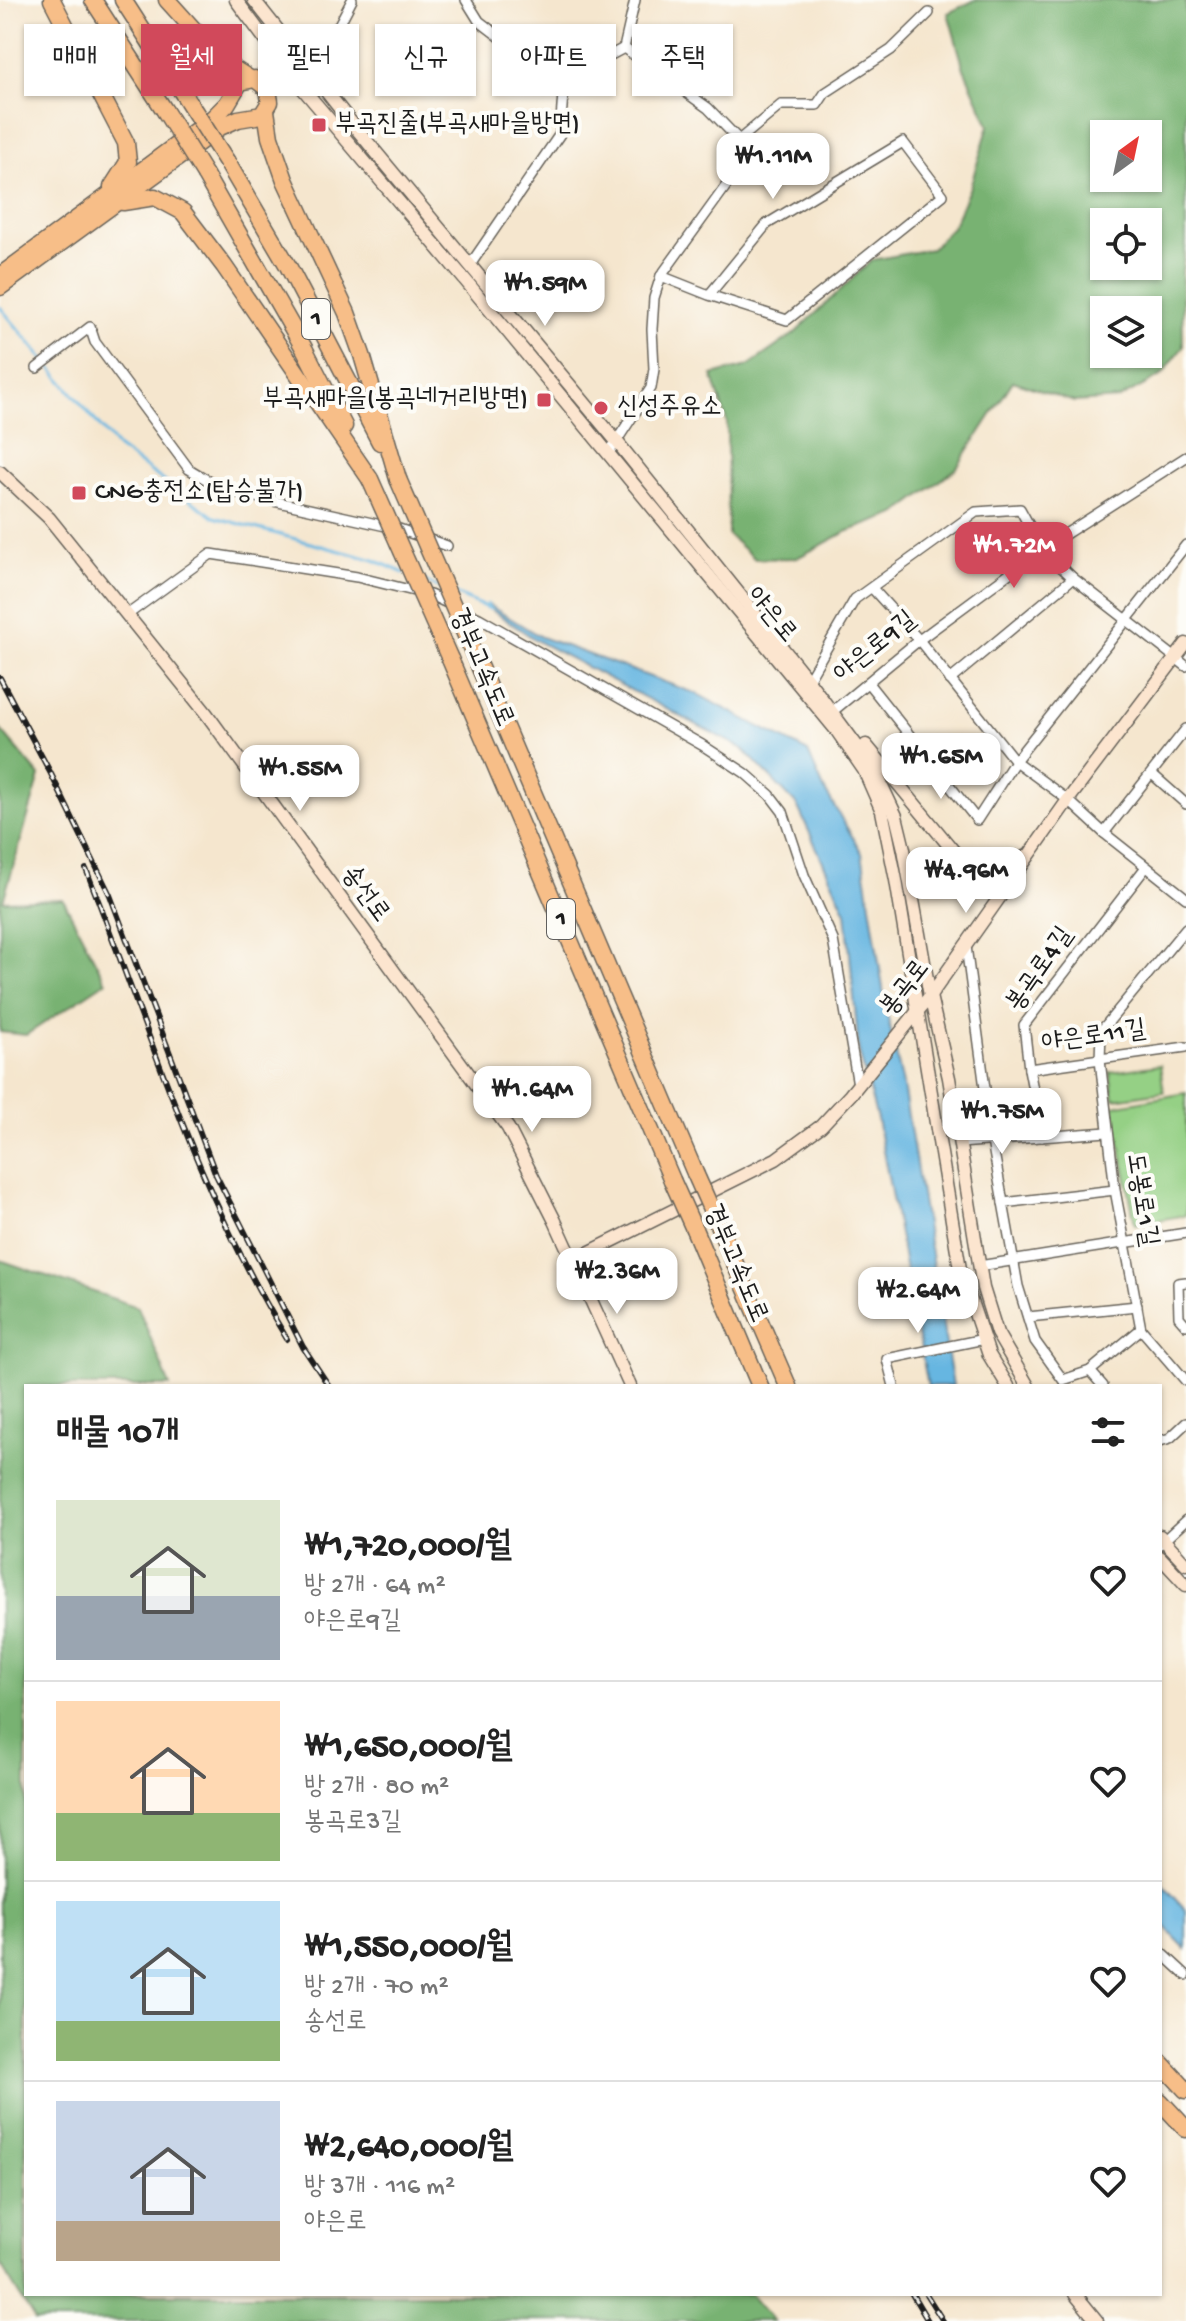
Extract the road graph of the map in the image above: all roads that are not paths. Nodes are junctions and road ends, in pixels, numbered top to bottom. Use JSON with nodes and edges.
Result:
{"nodes":[{"id":1,"x":52,"y":0,"type":"edge"},
{"id":2,"x":93,"y":0,"type":"edge"},
{"id":3,"x":123,"y":0,"type":"edge"},
{"id":4,"x":167,"y":0,"type":"edge"},
{"id":5,"x":236,"y":0,"type":"edge"},
{"id":6,"x":254,"y":0,"type":"edge"},
{"id":7,"x":352,"y":0,"type":"edge"},
{"id":8,"x":466,"y":0,"type":"edge"},
{"id":9,"x":635,"y":0,"type":"edge"},
{"id":10,"x":929,"y":13,"type":"dead end"},
{"id":11,"x":273,"y":24,"type":"edge"},
{"id":12,"x":339,"y":24,"type":"edge"},
{"id":13,"x":492,"y":31,"type":"edge"},
{"id":14,"x":624,"y":48,"type":"junction"},
{"id":15,"x":616,"y":52,"type":"edge"},
{"id":16,"x":250,"y":79,"type":"junction"},
{"id":17,"x":331,"y":96,"type":"edge"},
{"id":18,"x":563,"y":96,"type":"edge"},
{"id":19,"x":266,"y":111,"type":"junction"},
{"id":20,"x":739,"y":140,"type":"junction"},
{"id":21,"x":106,"y":204,"type":"junction"},
{"id":22,"x":44,"y":250,"type":"junction"},
{"id":23,"x":470,"y":265,"type":"junction"},
{"id":24,"x":0,"y":276,"type":"edge"},
{"id":25,"x":661,"y":276,"type":"junction"},
{"id":26,"x":0,"y":287,"type":"edge"},
{"id":27,"x":709,"y":295,"type":"junction"},
{"id":28,"x":37,"y":368,"type":"dead end"},
{"id":29,"x":617,"y":442,"type":"junction"},
{"id":30,"x":608,"y":454,"type":"junction"},
{"id":31,"x":1186,"y":457,"type":"edge"},
{"id":32,"x":0,"y":472,"type":"edge"},
{"id":33,"x":370,"y":479,"type":"junction"},
{"id":34,"x":398,"y":479,"type":"junction"},
{"id":35,"x":1186,"y":545,"type":"edge"},
{"id":36,"x":447,"y":546,"type":"dead end"},
{"id":37,"x":1042,"y":549,"type":"junction"},
{"id":38,"x":1073,"y":578,"type":"junction"},
{"id":39,"x":872,"y":588,"type":"junction"},
{"id":40,"x":127,"y":615,"type":"junction"},
{"id":41,"x":1127,"y":618,"type":"junction"},
{"id":42,"x":919,"y":640,"type":"junction"},
{"id":43,"x":1186,"y":644,"type":"edge"},
{"id":44,"x":1175,"y":658,"type":"junction"},
{"id":45,"x":1186,"y":666,"type":"edge"},
{"id":46,"x":808,"y":680,"type":"junction"},
{"id":47,"x":950,"y":680,"type":"junction"},
{"id":48,"x":868,"y":683,"type":"junction"},
{"id":49,"x":833,"y":711,"type":"junction"},
{"id":50,"x":1186,"y":729,"type":"edge"},
{"id":51,"x":1015,"y":761,"type":"junction"},
{"id":52,"x":1152,"y":774,"type":"junction"},
{"id":53,"x":1068,"y":800,"type":"junction"},
{"id":54,"x":1186,"y":804,"type":"edge"},
{"id":55,"x":1104,"y":833,"type":"junction"},
{"id":56,"x":1030,"y":854,"type":"junction"},
{"id":57,"x":1146,"y":867,"type":"junction"},
{"id":58,"x":1186,"y":898,"type":"edge"},
{"id":59,"x":1186,"y":928,"type":"edge"},
{"id":60,"x":966,"y":946,"type":"junction"},
{"id":61,"x":930,"y":996,"type":"junction"},
{"id":62,"x":918,"y":1011,"type":"junction"},
{"id":63,"x":1186,"y":1047,"type":"edge"},
{"id":64,"x":1100,"y":1060,"type":"junction"},
{"id":65,"x":1029,"y":1069,"type":"junction"},
{"id":66,"x":858,"y":1085,"type":"junction"},
{"id":67,"x":1107,"y":1132,"type":"junction"},
{"id":68,"x":1042,"y":1137,"type":"junction"},
{"id":69,"x":992,"y":1141,"type":"junction"},
{"id":70,"x":959,"y":1143,"type":"junction"},
{"id":71,"x":1115,"y":1190,"type":"junction"},
{"id":72,"x":1003,"y":1203,"type":"junction"},
{"id":73,"x":1186,"y":1233,"type":"edge"},
{"id":74,"x":1123,"y":1243,"type":"junction"},
{"id":75,"x":572,"y":1261,"type":"junction"},
{"id":76,"x":1013,"y":1261,"type":"junction"},
{"id":77,"x":979,"y":1266,"type":"junction"},
{"id":78,"x":1186,"y":1282,"type":"edge"},
{"id":79,"x":1137,"y":1306,"type":"junction"},
{"id":80,"x":1028,"y":1317,"type":"junction"},
{"id":81,"x":1186,"y":1325,"type":"edge"},
{"id":82,"x":1141,"y":1329,"type":"junction"},
{"id":83,"x":984,"y":1339,"type":"junction"},
{"id":84,"x":1090,"y":1371,"type":"junction"},
{"id":85,"x":1185,"y":1379,"type":"edge"},
{"id":86,"x":629,"y":1384,"type":"edge"},
{"id":87,"x":759,"y":1384,"type":"edge"},
{"id":88,"x":787,"y":1384,"type":"edge"},
{"id":89,"x":893,"y":1384,"type":"edge"},
{"id":90,"x":1007,"y":1384,"type":"edge"},
{"id":91,"x":1027,"y":1384,"type":"edge"},
{"id":92,"x":1101,"y":1384,"type":"edge"},
{"id":93,"x":1186,"y":1423,"type":"edge"},
{"id":94,"x":1162,"y":1440,"type":"edge"},
{"id":95,"x":1186,"y":1520,"type":"edge"},
{"id":96,"x":1162,"y":1539,"type":"edge"},
{"id":97,"x":1162,"y":1541,"type":"edge"},
{"id":98,"x":1162,"y":1559,"type":"edge"},
{"id":99,"x":1186,"y":1564,"type":"edge"},
{"id":100,"x":1186,"y":1585,"type":"edge"},
{"id":101,"x":1162,"y":1953,"type":"edge"},
{"id":102,"x":1186,"y":1975,"type":"edge"},
{"id":103,"x":1162,"y":2064,"type":"edge"},
{"id":104,"x":1186,"y":2090,"type":"edge"},
{"id":105,"x":1162,"y":2103,"type":"edge"},
{"id":106,"x":1186,"y":2129,"type":"edge"},
{"id":107,"x":1077,"y":2296,"type":"edge"},
{"id":108,"x":1097,"y":2321,"type":"edge"}],
"edges":[{"from":1,"to":21,"type":"highway"},
{"from":2,"to":33,"type":"highway","name":"경부고속도로","number":"1","bridge":true},
{"from":3,"to":34,"type":"highway","name":"경부고속도로","number":"1","bridge":true},
{"from":4,"to":16,"type":"highway"},
{"from":5,"to":30,"type":"main road","name":"야은로"},
{"from":6,"to":11,"type":"main road","name":"야은로"},
{"from":7,"to":12,"type":"street"},
{"from":8,"to":13,"type":"street"},
{"from":9,"to":14,"type":"street"},
{"from":10,"to":20,"type":"street"},
{"from":14,"to":15,"type":"street"},
{"from":14,"to":20,"type":"street"},
{"from":16,"to":19,"type":"highway"},
{"from":16,"to":21,"type":"highway"},
{"from":17,"to":23,"type":"main road","name":"야은로"},
{"from":18,"to":23,"type":"street"},
{"from":19,"to":21,"type":"highway"},
{"from":19,"to":34,"type":"highway"},
{"from":20,"to":25,"type":"street"},
{"from":21,"to":22,"type":"highway"},
{"from":21,"to":33,"type":"highway"},
{"from":22,"to":24,"type":"highway"},
{"from":22,"to":26,"type":"highway"},
{"from":23,"to":29,"type":"main road","name":"야은로"},
{"from":25,"to":27,"type":"street"},
{"from":25,"to":29,"type":"street"},
{"from":27,"to":27,"type":"street"},
{"from":28,"to":36,"type":"street"},
{"from":29,"to":30,"type":"street"},
{"from":29,"to":46,"type":"main road","name":"야은로"},
{"from":30,"to":62,"type":"main road","name":"야은로"},
{"from":31,"to":37,"type":"street","name":"야은로9길"},
{"from":32,"to":40,"type":"main road","name":"송선로"},
{"from":33,"to":87,"type":"highway","name":"경부고속도로","number":"1","bridge":true},
{"from":34,"to":88,"type":"highway","name":"경부고속도로","number":"1","bridge":true},
{"from":35,"to":41,"type":"street"},
{"from":37,"to":38,"type":"street"},
{"from":37,"to":39,"type":"street","name":"야은로"},
{"from":37,"to":42,"type":"street","name":"야은로9길"},
{"from":38,"to":41,"type":"street"},
{"from":38,"to":47,"type":"street"},
{"from":39,"to":42,"type":"street"},
{"from":39,"to":46,"type":"street","name":"야은로"},
{"from":40,"to":66,"type":"street"},
{"from":40,"to":75,"type":"main road","name":"송선로"},
{"from":41,"to":44,"type":"street"},
{"from":41,"to":51,"type":"street"},
{"from":42,"to":47,"type":"street"},
{"from":42,"to":48,"type":"street","name":"야은로9길"},
{"from":43,"to":44,"type":"main road","name":"봉곡로"},
{"from":44,"to":45,"type":"street"},
{"from":44,"to":53,"type":"main road","name":"봉곡로"},
{"from":46,"to":49,"type":"main road","name":"야은로"},
{"from":47,"to":51,"type":"street"},
{"from":48,"to":49,"type":"street","name":"야은로9길"},
{"from":48,"to":51,"type":"street"},
{"from":49,"to":56,"type":"main road"},
{"from":49,"to":61,"type":"main road","name":"야은로"},
{"from":50,"to":52,"type":"street"},
{"from":51,"to":53,"type":"street"},
{"from":52,"to":54,"type":"street"},
{"from":52,"to":55,"type":"street"},
{"from":53,"to":55,"type":"street"},
{"from":53,"to":56,"type":"main road","name":"봉곡로"},
{"from":55,"to":57,"type":"street"},
{"from":56,"to":60,"type":"main road","name":"봉곡로"},
{"from":57,"to":58,"type":"street"},
{"from":57,"to":65,"type":"street","name":"봉곡로4길"},
{"from":59,"to":64,"type":"street"},
{"from":60,"to":61,"type":"main road","name":"봉곡로"},
{"from":60,"to":69,"type":"street"},
{"from":61,"to":62,"type":"main road","name":"봉곡로"},
{"from":61,"to":70,"type":"main road","name":"야은로"},
{"from":62,"to":66,"type":"main road","name":"봉곡로"},
{"from":62,"to":83,"type":"main road","name":"야은로"},
{"from":63,"to":64,"type":"street","name":"야은로11길"},
{"from":64,"to":65,"type":"street","name":"야은로11길"},
{"from":64,"to":67,"type":"street","name":"도봉로1길"},
{"from":65,"to":68,"type":"street","name":"야은로11길"},
{"from":66,"to":75,"type":"main road","name":"봉곡로"},
{"from":67,"to":68,"type":"street"},
{"from":67,"to":71,"type":"street","name":"도봉로1길"},
{"from":68,"to":69,"type":"street"},
{"from":69,"to":70,"type":"street"},
{"from":69,"to":72,"type":"street"},
{"from":70,"to":77,"type":"main road","name":"야은로"},
{"from":71,"to":72,"type":"street"},
{"from":71,"to":74,"type":"street","name":"도봉로1길"},
{"from":72,"to":76,"type":"street"},
{"from":73,"to":74,"type":"street"},
{"from":74,"to":76,"type":"street"},
{"from":74,"to":79,"type":"street","name":"도봉로1길"},
{"from":75,"to":86,"type":"main road","name":"송선로"},
{"from":76,"to":77,"type":"street"},
{"from":76,"to":80,"type":"street"},
{"from":77,"to":91,"type":"main road","name":"야은로"},
{"from":78,"to":81,"type":"street"},
{"from":79,"to":80,"type":"street"},
{"from":79,"to":82,"type":"street","name":"도봉로1길"},
{"from":80,"to":84,"type":"street"},
{"from":82,"to":84,"type":"street"},
{"from":82,"to":85,"type":"street"},
{"from":83,"to":89,"type":"street"},
{"from":83,"to":90,"type":"main road","name":"야은로"},
{"from":84,"to":92,"type":"street"},
{"from":93,"to":94,"type":"street"},
{"from":95,"to":96,"type":"street"},
{"from":97,"to":99,"type":"main road"},
{"from":98,"to":100,"type":"main road"},
{"from":101,"to":102,"type":"street"},
{"from":103,"to":104,"type":"highway"},
{"from":105,"to":106,"type":"highway"},
{"from":107,"to":108,"type":"main road"}]}
